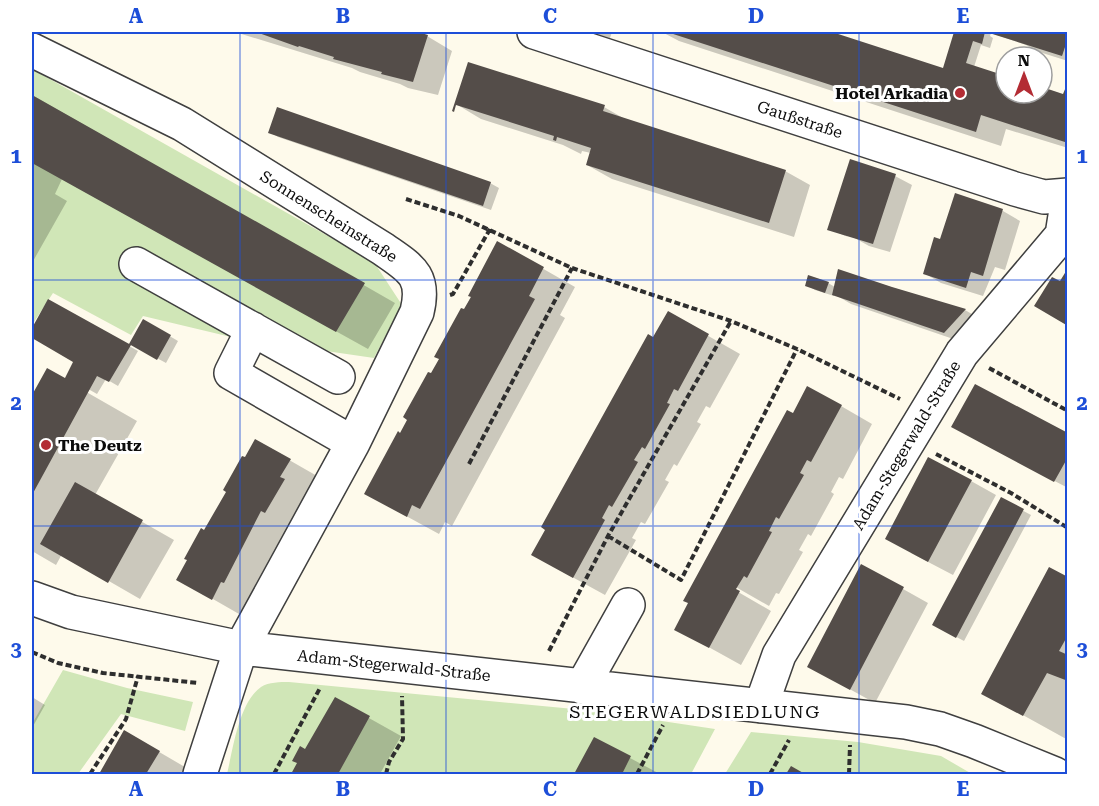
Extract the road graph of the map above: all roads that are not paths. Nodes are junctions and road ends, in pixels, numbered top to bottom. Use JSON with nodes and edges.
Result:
{"nodes":[{"id":1,"x":534,"y":32,"type":"edge"},
{"id":2,"x":32,"y":50,"type":"edge"},
{"id":3,"x":1068,"y":196,"type":"edge"},
{"id":4,"x":136,"y":264,"type":"dead end"},
{"id":5,"x":253,"y":329,"type":"junction"},
{"id":6,"x":338,"y":377,"type":"dead end"},
{"id":7,"x":353,"y":443,"type":"junction"},
{"id":8,"x":32,"y":597,"type":"edge"},
{"id":9,"x":628,"y":605,"type":"dead end"},
{"id":10,"x":241,"y":648,"type":"junction"},
{"id":11,"x":582,"y":687,"type":"junction"},
{"id":12,"x":761,"y":706,"type":"junction"},
{"id":13,"x":200,"y":774,"type":"edge"},
{"id":14,"x":1055,"y":774,"type":"edge"}],
"edges":[{"from":1,"to":3,"type":"street","name":"Gaußstraße"},
{"from":2,"to":7,"type":"street","name":"Sonnenscheinstraße"},
{"from":3,"to":12,"type":"street","name":"Adam-Stegerwald-Straße"},
{"from":4,"to":5,"type":"street"},
{"from":5,"to":6,"type":"street"},
{"from":5,"to":7,"type":"street"},
{"from":7,"to":10,"type":"street","name":"Sonnenscheinstraße"},
{"from":8,"to":10,"type":"street","name":"Adam-Stegerwald-Straße"},
{"from":9,"to":11,"type":"street"},
{"from":10,"to":11,"type":"street","name":"Adam-Stegerwald-Straße"},
{"from":10,"to":13,"type":"street","name":"Sonnenscheinstraße"},
{"from":11,"to":12,"type":"street","name":"Adam-Stegerwald-Straße"},
{"from":12,"to":14,"type":"street","name":"Adam-Stegerwald-Straße"}]}
